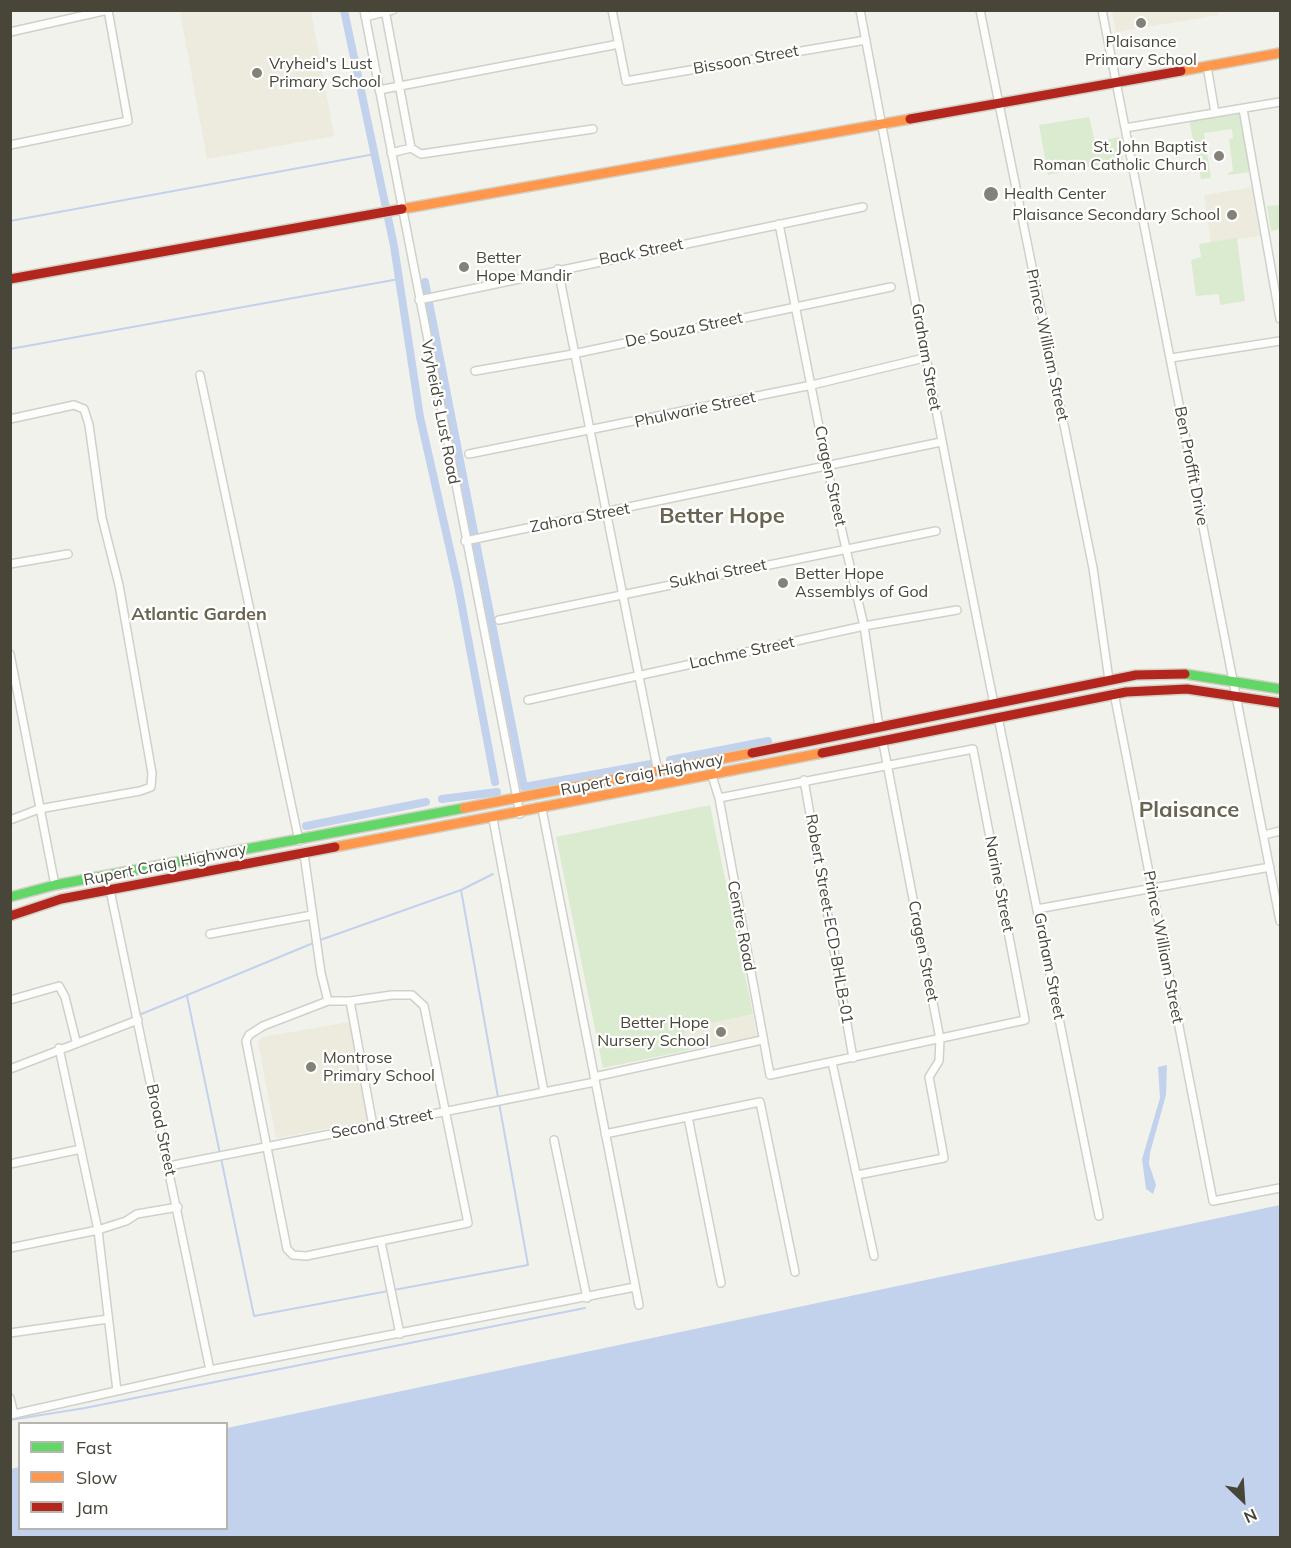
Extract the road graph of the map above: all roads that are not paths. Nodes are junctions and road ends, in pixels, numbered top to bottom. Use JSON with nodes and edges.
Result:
{"nodes":[{"id":1,"x":108,"y":10,"type":"edge"},
{"id":2,"x":612,"y":10,"type":"edge"},
{"id":3,"x":860,"y":10,"type":"edge"},
{"id":4,"x":980,"y":10,"type":"edge"},
{"id":5,"x":1102,"y":10,"type":"edge"},
{"id":6,"x":388,"y":11,"type":"edge"},
{"id":7,"x":364,"y":14,"type":"edge"},
{"id":8,"x":10,"y":32,"type":"edge"},
{"id":9,"x":866,"y":40,"type":"junction"},
{"id":10,"x":619,"y":44,"type":"junction"},
{"id":11,"x":1281,"y":53,"type":"edge"},
{"id":12,"x":1207,"y":66,"type":"junction"},
{"id":13,"x":1116,"y":83,"type":"junction"},
{"id":14,"x":398,"y":86,"type":"junction"},
{"id":15,"x":379,"y":90,"type":"junction"},
{"id":16,"x":1281,"y":102,"type":"edge"},
{"id":17,"x":998,"y":103,"type":"junction"},
{"id":18,"x":1242,"y":108,"type":"junction"},
{"id":19,"x":1215,"y":113,"type":"junction"},
{"id":20,"x":882,"y":124,"type":"junction"},
{"id":21,"x":1125,"y":128,"type":"junction"},
{"id":22,"x":593,"y":129,"type":"dead end"},
{"id":23,"x":10,"y":145,"type":"edge"},
{"id":24,"x":411,"y":148,"type":"junction"},
{"id":25,"x":391,"y":153,"type":"junction"},
{"id":26,"x":863,"y":207,"type":"dead end"},
{"id":27,"x":392,"y":212,"type":"junction"},
{"id":28,"x":779,"y":224,"type":"junction"},
{"id":29,"x":558,"y":269,"type":"junction"},
{"id":30,"x":10,"y":279,"type":"edge"},
{"id":31,"x":891,"y":287,"type":"dead end"},
{"id":32,"x":421,"y":299,"type":"junction"},
{"id":33,"x":796,"y":307,"type":"junction"},
{"id":34,"x":1281,"y":320,"type":"edge"},
{"id":35,"x":1281,"y":341,"type":"edge"},
{"id":36,"x":573,"y":354,"type":"junction"},
{"id":37,"x":920,"y":358,"type":"dead end"},
{"id":38,"x":1171,"y":358,"type":"junction"},
{"id":39,"x":475,"y":371,"type":"dead end"},
{"id":40,"x":200,"y":375,"type":"dead end"},
{"id":41,"x":812,"y":385,"type":"junction"},
{"id":42,"x":10,"y":419,"type":"edge"},
{"id":43,"x":588,"y":432,"type":"junction"},
{"id":44,"x":941,"y":442,"type":"junction"},
{"id":45,"x":469,"y":454,"type":"dead end"},
{"id":46,"x":827,"y":467,"type":"junction"},
{"id":47,"x":606,"y":513,"type":"junction"},
{"id":48,"x":936,"y":531,"type":"dead end"},
{"id":49,"x":467,"y":540,"type":"junction"},
{"id":50,"x":845,"y":549,"type":"junction"},
{"id":51,"x":68,"y":554,"type":"dead end"},
{"id":52,"x":10,"y":564,"type":"edge"},
{"id":53,"x":622,"y":593,"type":"junction"},
{"id":54,"x":957,"y":610,"type":"dead end"},
{"id":55,"x":499,"y":620,"type":"dead end"},
{"id":56,"x":864,"y":626,"type":"junction"},
{"id":57,"x":10,"y":654,"type":"edge"},
{"id":58,"x":640,"y":676,"type":"junction"},
{"id":59,"x":1109,"y":680,"type":"junction"},
{"id":60,"x":1233,"y":680,"type":"junction"},
{"id":61,"x":1281,"y":689,"type":"edge"},
{"id":62,"x":1114,"y":693,"type":"junction"},
{"id":63,"x":528,"y":700,"type":"dead end"},
{"id":64,"x":1236,"y":700,"type":"junction"},
{"id":65,"x":994,"y":704,"type":"junction"},
{"id":66,"x":1281,"y":704,"type":"edge"},
{"id":67,"x":998,"y":717,"type":"junction"},
{"id":68,"x":879,"y":728,"type":"junction"},
{"id":69,"x":883,"y":742,"type":"junction"},
{"id":70,"x":888,"y":764,"type":"junction"},
{"id":71,"x":658,"y":772,"type":"junction"},
{"id":72,"x":712,"y":777,"type":"junction"},
{"id":73,"x":804,"y":780,"type":"junction"},
{"id":74,"x":517,"y":798,"type":"junction"},
{"id":75,"x":719,"y":798,"type":"junction"},
{"id":76,"x":39,"y":809,"type":"junction"},
{"id":77,"x":542,"y":809,"type":"junction"},
{"id":78,"x":520,"y":814,"type":"junction"},
{"id":79,"x":493,"y":819,"type":"junction"},
{"id":80,"x":10,"y":820,"type":"edge"},
{"id":81,"x":1281,"y":831,"type":"edge"},
{"id":82,"x":1264,"y":835,"type":"junction"},
{"id":83,"x":299,"y":841,"type":"junction"},
{"id":84,"x":304,"y":854,"type":"junction"},
{"id":85,"x":1270,"y":867,"type":"junction"},
{"id":86,"x":55,"y":885,"type":"junction"},
{"id":87,"x":1152,"y":888,"type":"junction"},
{"id":88,"x":110,"y":890,"type":"junction"},
{"id":89,"x":10,"y":897,"type":"edge"},
{"id":90,"x":1037,"y":909,"type":"junction"},
{"id":91,"x":312,"y":915,"type":"junction"},
{"id":92,"x":10,"y":916,"type":"edge"},
{"id":93,"x":1281,"y":921,"type":"edge"},
{"id":94,"x":210,"y":934,"type":"dead end"},
{"id":95,"x":10,"y":1000,"type":"edge"},
{"id":96,"x":328,"y":1001,"type":"junction"},
{"id":97,"x":350,"y":1001,"type":"junction"},
{"id":98,"x":138,"y":1020,"type":"junction"},
{"id":99,"x":940,"y":1039,"type":"junction"},
{"id":100,"x":762,"y":1040,"type":"junction"},
{"id":101,"x":76,"y":1041,"type":"junction"},
{"id":102,"x":59,"y":1048,"type":"junction"},
{"id":103,"x":854,"y":1058,"type":"junction"},
{"id":104,"x":832,"y":1062,"type":"junction"},
{"id":105,"x":10,"y":1069,"type":"edge"},
{"id":106,"x":594,"y":1079,"type":"junction"},
{"id":107,"x":544,"y":1092,"type":"junction"},
{"id":108,"x":446,"y":1111,"type":"junction"},
{"id":109,"x":688,"y":1117,"type":"junction"},
{"id":110,"x":374,"y":1126,"type":"junction"},
{"id":111,"x":605,"y":1134,"type":"junction"},
{"id":112,"x":554,"y":1140,"type":"dead end"},
{"id":113,"x":265,"y":1147,"type":"junction"},
{"id":114,"x":81,"y":1149,"type":"junction"},
{"id":115,"x":10,"y":1164,"type":"edge"},
{"id":116,"x":169,"y":1166,"type":"junction"},
{"id":117,"x":857,"y":1175,"type":"junction"},
{"id":118,"x":1281,"y":1188,"type":"edge"},
{"id":119,"x":178,"y":1207,"type":"junction"},
{"id":120,"x":1099,"y":1216,"type":"dead end"},
{"id":121,"x":98,"y":1230,"type":"junction"},
{"id":122,"x":381,"y":1242,"type":"junction"},
{"id":123,"x":10,"y":1248,"type":"edge"},
{"id":124,"x":874,"y":1256,"type":"dead end"},
{"id":125,"x":795,"y":1272,"type":"dead end"},
{"id":126,"x":721,"y":1283,"type":"dead end"},
{"id":127,"x":635,"y":1287,"type":"junction"},
{"id":128,"x":586,"y":1298,"type":"junction"},
{"id":129,"x":639,"y":1305,"type":"dead end"},
{"id":130,"x":108,"y":1319,"type":"junction"},
{"id":131,"x":10,"y":1333,"type":"edge"},
{"id":132,"x":400,"y":1334,"type":"junction"},
{"id":133,"x":210,"y":1370,"type":"junction"},
{"id":134,"x":117,"y":1391,"type":"junction"},
{"id":135,"x":10,"y":1398,"type":"edge"},
{"id":136,"x":12,"y":1414,"type":"edge"}],
"edges":[{"from":1,"to":8,"type":"street"},
{"from":1,"to":23,"type":"street"},
{"from":2,"to":10,"type":"street"},
{"from":3,"to":9,"type":"street","name":"Graham Street"},
{"from":4,"to":17,"type":"street","name":"Prince William Street"},
{"from":5,"to":13,"type":"street","name":"Ben Proffit Drive"},
{"from":6,"to":7,"type":"street"},
{"from":6,"to":14,"type":"street"},
{"from":7,"to":15,"type":"street","name":"Vryheid's Lust Road"},
{"from":9,"to":10,"type":"street","name":"Bissoon Street"},
{"from":9,"to":20,"type":"street","name":"Graham Street"},
{"from":10,"to":14,"type":"street"},
{"from":11,"to":12,"type":"main road"},
{"from":12,"to":13,"type":"main road"},
{"from":12,"to":19,"type":"street"},
{"from":13,"to":17,"type":"main road"},
{"from":13,"to":21,"type":"street","name":"Ben Proffit Drive"},
{"from":14,"to":15,"type":"street"},
{"from":14,"to":24,"type":"street"},
{"from":15,"to":25,"type":"street","name":"Vryheid's Lust Road"},
{"from":16,"to":18,"type":"street"},
{"from":17,"to":20,"type":"main road"},
{"from":17,"to":59,"type":"street","name":"Prince William Street"},
{"from":18,"to":19,"type":"street"},
{"from":18,"to":34,"type":"street"},
{"from":19,"to":21,"type":"street"},
{"from":20,"to":27,"type":"main road"},
{"from":20,"to":44,"type":"street","name":"Graham Street"},
{"from":21,"to":38,"type":"street","name":"Ben Proffit Drive"},
{"from":22,"to":24,"type":"street"},
{"from":24,"to":25,"type":"street"},
{"from":25,"to":27,"type":"street","name":"Vryheid's Lust Road"},
{"from":26,"to":28,"type":"street","name":"Back Street"},
{"from":27,"to":30,"type":"main road"},
{"from":27,"to":32,"type":"street","name":"Vryheid's Lust Road"},
{"from":28,"to":29,"type":"street","name":"Back Street"},
{"from":28,"to":33,"type":"street","name":"Cragen Street"},
{"from":29,"to":32,"type":"street","name":"Back Street"},
{"from":29,"to":36,"type":"street"},
{"from":31,"to":33,"type":"street","name":"De Souza Street"},
{"from":32,"to":49,"type":"street","name":"Vryheid's Lust Road"},
{"from":33,"to":36,"type":"street","name":"De Souza Street"},
{"from":33,"to":41,"type":"street","name":"Cragen Street"},
{"from":35,"to":38,"type":"street"},
{"from":36,"to":39,"type":"street","name":"De Souza Street"},
{"from":36,"to":43,"type":"street"},
{"from":37,"to":41,"type":"street","name":"Phulwarie Street"},
{"from":38,"to":60,"type":"street","name":"Ben Proffit Drive"},
{"from":40,"to":83,"type":"street"},
{"from":41,"to":43,"type":"street","name":"Phulwarie Street"},
{"from":41,"to":46,"type":"street","name":"Cragen Street"},
{"from":42,"to":76,"type":"street"},
{"from":43,"to":45,"type":"street","name":"Phulwarie Street"},
{"from":43,"to":47,"type":"street"},
{"from":44,"to":46,"type":"street","name":"Zahora Street"},
{"from":44,"to":65,"type":"street","name":"Graham Street"},
{"from":46,"to":47,"type":"street","name":"Zahora Street"},
{"from":46,"to":50,"type":"street","name":"Cragen Street"},
{"from":47,"to":49,"type":"street","name":"Zahora Street"},
{"from":47,"to":53,"type":"street"},
{"from":48,"to":50,"type":"street","name":"Sukhai Street"},
{"from":49,"to":74,"type":"street","name":"Vryheid's Lust Road"},
{"from":50,"to":53,"type":"street","name":"Sukhai Street"},
{"from":50,"to":56,"type":"street","name":"Cragen Street"},
{"from":51,"to":52,"type":"street"},
{"from":53,"to":55,"type":"street","name":"Sukhai Street"},
{"from":53,"to":58,"type":"street"},
{"from":54,"to":56,"type":"street","name":"Lachme Street"},
{"from":56,"to":58,"type":"street","name":"Lachme Street"},
{"from":56,"to":68,"type":"street","name":"Cragen Street"},
{"from":57,"to":76,"type":"street"},
{"from":58,"to":63,"type":"street","name":"Lachme Street"},
{"from":58,"to":71,"type":"street"},
{"from":59,"to":60,"type":"main road","name":"Rupert Craig Highway"},
{"from":59,"to":65,"type":"main road","name":"Rupert Craig Highway"},
{"from":60,"to":61,"type":"main road","name":"Rupert Craig Highway"},
{"from":60,"to":64,"type":"street","name":"Ben Proffit Drive"},
{"from":62,"to":64,"type":"main road","name":"Rupert Craig Highway"},
{"from":62,"to":67,"type":"main road","name":"Rupert Craig Highway"},
{"from":62,"to":87,"type":"street","name":"Prince William Street"},
{"from":64,"to":66,"type":"main road","name":"Rupert Craig Highway"},
{"from":64,"to":82,"type":"street","name":"Ben Proffit Drive"},
{"from":65,"to":68,"type":"main road","name":"Rupert Craig Highway"},
{"from":67,"to":69,"type":"main road","name":"Rupert Craig Highway"},
{"from":67,"to":90,"type":"street","name":"Graham Street"},
{"from":68,"to":71,"type":"main road","name":"Rupert Craig Highway"},
{"from":69,"to":70,"type":"street","name":"Cragen Street"},
{"from":69,"to":72,"type":"main road","name":"Rupert Craig Highway"},
{"from":70,"to":73,"type":"street"},
{"from":70,"to":99,"type":"street","name":"Cragen Street"},
{"from":70,"to":99,"type":"street","name":"Narine Street"},
{"from":71,"to":74,"type":"main road","name":"Rupert Craig Highway"},
{"from":72,"to":75,"type":"street","name":"Centre Road"},
{"from":72,"to":77,"type":"main road","name":"Rupert Craig Highway"},
{"from":73,"to":75,"type":"street"},
{"from":73,"to":103,"type":"street","name":"Robert Street-ECD-BHLB-01"},
{"from":74,"to":78,"type":"street","name":"Vryheid's Lust Road"},
{"from":74,"to":83,"type":"main road","name":"Rupert Craig Highway"},
{"from":75,"to":100,"type":"street","name":"Centre Road"},
{"from":76,"to":80,"type":"street"},
{"from":76,"to":86,"type":"street"},
{"from":77,"to":78,"type":"main road","name":"Rupert Craig Highway"},
{"from":77,"to":106,"type":"street"},
{"from":78,"to":79,"type":"main road","name":"Rupert Craig Highway"},
{"from":79,"to":84,"type":"main road","name":"Rupert Craig Highway"},
{"from":79,"to":107,"type":"street"},
{"from":81,"to":82,"type":"street"},
{"from":82,"to":85,"type":"street","name":"Ben Proffit Drive"},
{"from":83,"to":86,"type":"main road","name":"Rupert Craig Highway"},
{"from":84,"to":88,"type":"main road","name":"Rupert Craig Highway"},
{"from":84,"to":91,"type":"street"},
{"from":85,"to":87,"type":"street"},
{"from":85,"to":93,"type":"street","name":"Ben Proffit Drive"},
{"from":86,"to":89,"type":"main road","name":"Rupert Craig Highway"},
{"from":87,"to":90,"type":"street"},
{"from":87,"to":118,"type":"street","name":"Prince William Street"},
{"from":88,"to":92,"type":"main road","name":"Rupert Craig Highway"},
{"from":88,"to":98,"type":"street","name":"Broad Street"},
{"from":90,"to":120,"type":"street","name":"Graham Street"},
{"from":91,"to":94,"type":"street"},
{"from":91,"to":96,"type":"street"},
{"from":95,"to":101,"type":"street"},
{"from":96,"to":97,"type":"street"},
{"from":96,"to":113,"type":"street"},
{"from":97,"to":108,"type":"street"},
{"from":97,"to":110,"type":"street"},
{"from":98,"to":101,"type":"street"},
{"from":98,"to":116,"type":"street","name":"Broad Street"},
{"from":99,"to":103,"type":"street"},
{"from":99,"to":117,"type":"street","name":"Cragen Street"},
{"from":100,"to":104,"type":"street","name":"Centre Road"},
{"from":100,"to":106,"type":"street","name":"Second Street"},
{"from":101,"to":102,"type":"street"},
{"from":102,"to":105,"type":"street"},
{"from":102,"to":114,"type":"street"},
{"from":103,"to":104,"type":"street"},
{"from":104,"to":117,"type":"street"},
{"from":106,"to":107,"type":"street","name":"Second Street"},
{"from":106,"to":111,"type":"street"},
{"from":107,"to":108,"type":"street","name":"Second Street"},
{"from":108,"to":110,"type":"street","name":"Second Street"},
{"from":108,"to":122,"type":"street"},
{"from":109,"to":111,"type":"street"},
{"from":109,"to":125,"type":"street"},
{"from":109,"to":126,"type":"street"},
{"from":110,"to":113,"type":"street","name":"Second Street"},
{"from":111,"to":127,"type":"street"},
{"from":112,"to":128,"type":"street"},
{"from":113,"to":116,"type":"street","name":"Second Street"},
{"from":113,"to":122,"type":"street"},
{"from":114,"to":115,"type":"street"},
{"from":114,"to":121,"type":"street"},
{"from":116,"to":119,"type":"street","name":"Broad Street"},
{"from":117,"to":124,"type":"street"},
{"from":119,"to":121,"type":"street"},
{"from":119,"to":133,"type":"street","name":"Broad Street"},
{"from":121,"to":123,"type":"street"},
{"from":121,"to":130,"type":"street"},
{"from":122,"to":132,"type":"street"},
{"from":127,"to":128,"type":"street"},
{"from":127,"to":129,"type":"street"},
{"from":128,"to":132,"type":"street"},
{"from":130,"to":131,"type":"street"},
{"from":130,"to":134,"type":"street"},
{"from":132,"to":133,"type":"street"},
{"from":133,"to":134,"type":"street"},
{"from":134,"to":136,"type":"street"},
{"from":135,"to":136,"type":"street"}]}
